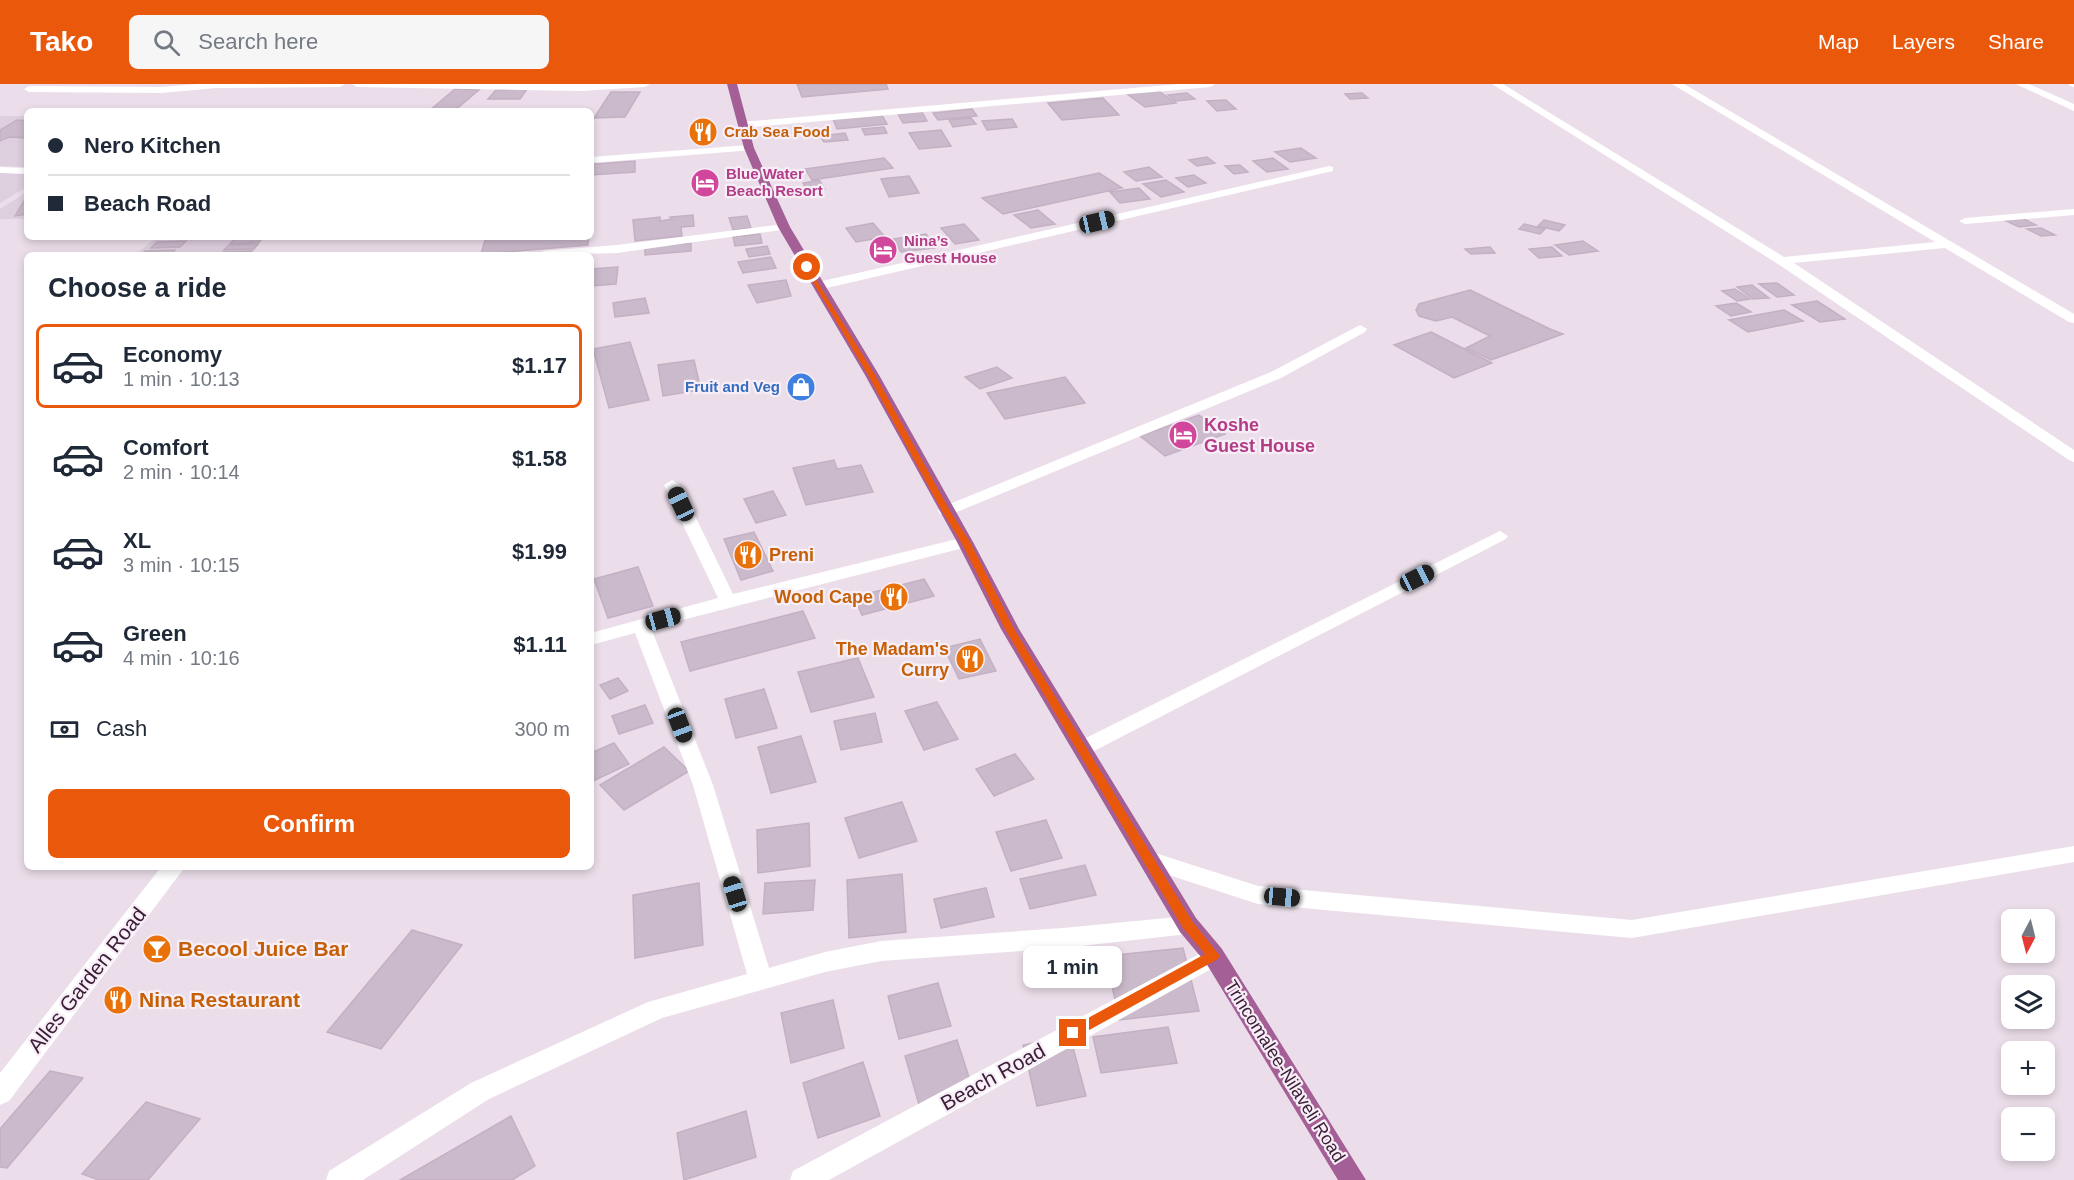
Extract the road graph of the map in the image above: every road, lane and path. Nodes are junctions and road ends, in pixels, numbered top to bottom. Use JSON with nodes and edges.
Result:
{"nodes":[{"id":1,"x":340,"y":84,"type":"edge"},
{"id":2,"x":357,"y":84,"type":"edge"},
{"id":3,"x":645,"y":84,"type":"edge"},
{"id":4,"x":732,"y":84,"type":"edge"},
{"id":5,"x":1210,"y":84,"type":"edge"},
{"id":6,"x":1497,"y":84,"type":"edge"},
{"id":7,"x":1677,"y":84,"type":"edge"},
{"id":8,"x":2021,"y":84,"type":"edge"},
{"id":9,"x":29,"y":88,"type":"dead end"},
{"id":10,"x":2074,"y":108,"type":"edge"},
{"id":11,"x":742,"y":125,"type":"junction"},
{"id":12,"x":749,"y":148,"type":"junction"},
{"id":13,"x":594,"y":160,"type":"edge"},
{"id":14,"x":1329,"y":169,"type":"dead end"},
{"id":15,"x":0,"y":170,"type":"edge"},
{"id":16,"x":24,"y":171,"type":"edge"},
{"id":17,"x":2074,"y":212,"type":"edge"},
{"id":18,"x":1965,"y":221,"type":"dead end"},
{"id":19,"x":784,"y":227,"type":"junction"},
{"id":20,"x":1947,"y":243,"type":"junction"},
{"id":21,"x":580,"y":252,"type":"edge"},
{"id":22,"x":1782,"y":261,"type":"junction"},
{"id":23,"x":818,"y":286,"type":"junction"},
{"id":24,"x":2074,"y":319,"type":"edge"},
{"id":25,"x":1360,"y":329,"type":"dead end"},
{"id":26,"x":2074,"y":457,"type":"edge"},
{"id":27,"x":672,"y":485,"type":"dead end"},
{"id":28,"x":946,"y":511,"type":"junction"},
{"id":29,"x":1500,"y":536,"type":"dead end"},
{"id":30,"x":965,"y":542,"type":"junction"},
{"id":31,"x":728,"y":601,"type":"junction"},
{"id":32,"x":641,"y":625,"type":"junction"},
{"id":33,"x":594,"y":638,"type":"edge"},
{"id":34,"x":1083,"y":748,"type":"junction"},
{"id":35,"x":2074,"y":854,"type":"edge"},
{"id":36,"x":1149,"y":860,"type":"junction"},
{"id":37,"x":172,"y":870,"type":"edge"},
{"id":38,"x":1188,"y":925,"type":"junction"},
{"id":39,"x":1214,"y":956,"type":"junction"},
{"id":40,"x":761,"y":981,"type":"junction"},
{"id":41,"x":0,"y":1093,"type":"edge"},
{"id":42,"x":339,"y":1180,"type":"edge"},
{"id":43,"x":803,"y":1180,"type":"edge"},
{"id":44,"x":1353,"y":1180,"type":"edge"}],
"edges":[{"from":1,"to":9,"type":"street"},
{"from":2,"to":3,"type":"street"},
{"from":4,"to":11,"type":"main road","name":"Trincomalee-Nilaveli Road"},
{"from":5,"to":11,"type":"street"},
{"from":6,"to":22,"type":"street"},
{"from":7,"to":20,"type":"street"},
{"from":8,"to":10,"type":"street"},
{"from":11,"to":12,"type":"main road","name":"Trincomalee-Nilaveli Road"},
{"from":12,"to":13,"type":"street"},
{"from":12,"to":19,"type":"main road","name":"Trincomalee-Nilaveli Road"},
{"from":14,"to":23,"type":"street"},
{"from":15,"to":16,"type":"street"},
{"from":17,"to":18,"type":"street"},
{"from":19,"to":21,"type":"street"},
{"from":19,"to":23,"type":"main road","name":"Trincomalee-Nilaveli Road"},
{"from":20,"to":22,"type":"street"},
{"from":20,"to":24,"type":"street"},
{"from":22,"to":26,"type":"street"},
{"from":23,"to":28,"type":"main road","name":"Trincomalee-Nilaveli Road"},
{"from":25,"to":28,"type":"street"},
{"from":27,"to":31,"type":"street"},
{"from":28,"to":30,"type":"main road","name":"Trincomalee-Nilaveli Road"},
{"from":29,"to":34,"type":"street"},
{"from":30,"to":31,"type":"street"},
{"from":30,"to":34,"type":"main road","name":"Trincomalee-Nilaveli Road"},
{"from":31,"to":32,"type":"street"},
{"from":32,"to":33,"type":"street"},
{"from":32,"to":40,"type":"street"},
{"from":34,"to":36,"type":"main road","name":"Trincomalee-Nilaveli Road"},
{"from":35,"to":36,"type":"street"},
{"from":36,"to":38,"type":"main road","name":"Trincomalee-Nilaveli Road"},
{"from":37,"to":41,"type":"street","name":"Alles Garden Road"},
{"from":38,"to":39,"type":"main road","name":"Trincomalee-Nilaveli Road"},
{"from":38,"to":40,"type":"street"},
{"from":39,"to":43,"type":"street","name":"Beach Road"},
{"from":39,"to":44,"type":"main road","name":"Trincomalee-Nilaveli Road"},
{"from":40,"to":42,"type":"street"}]}
